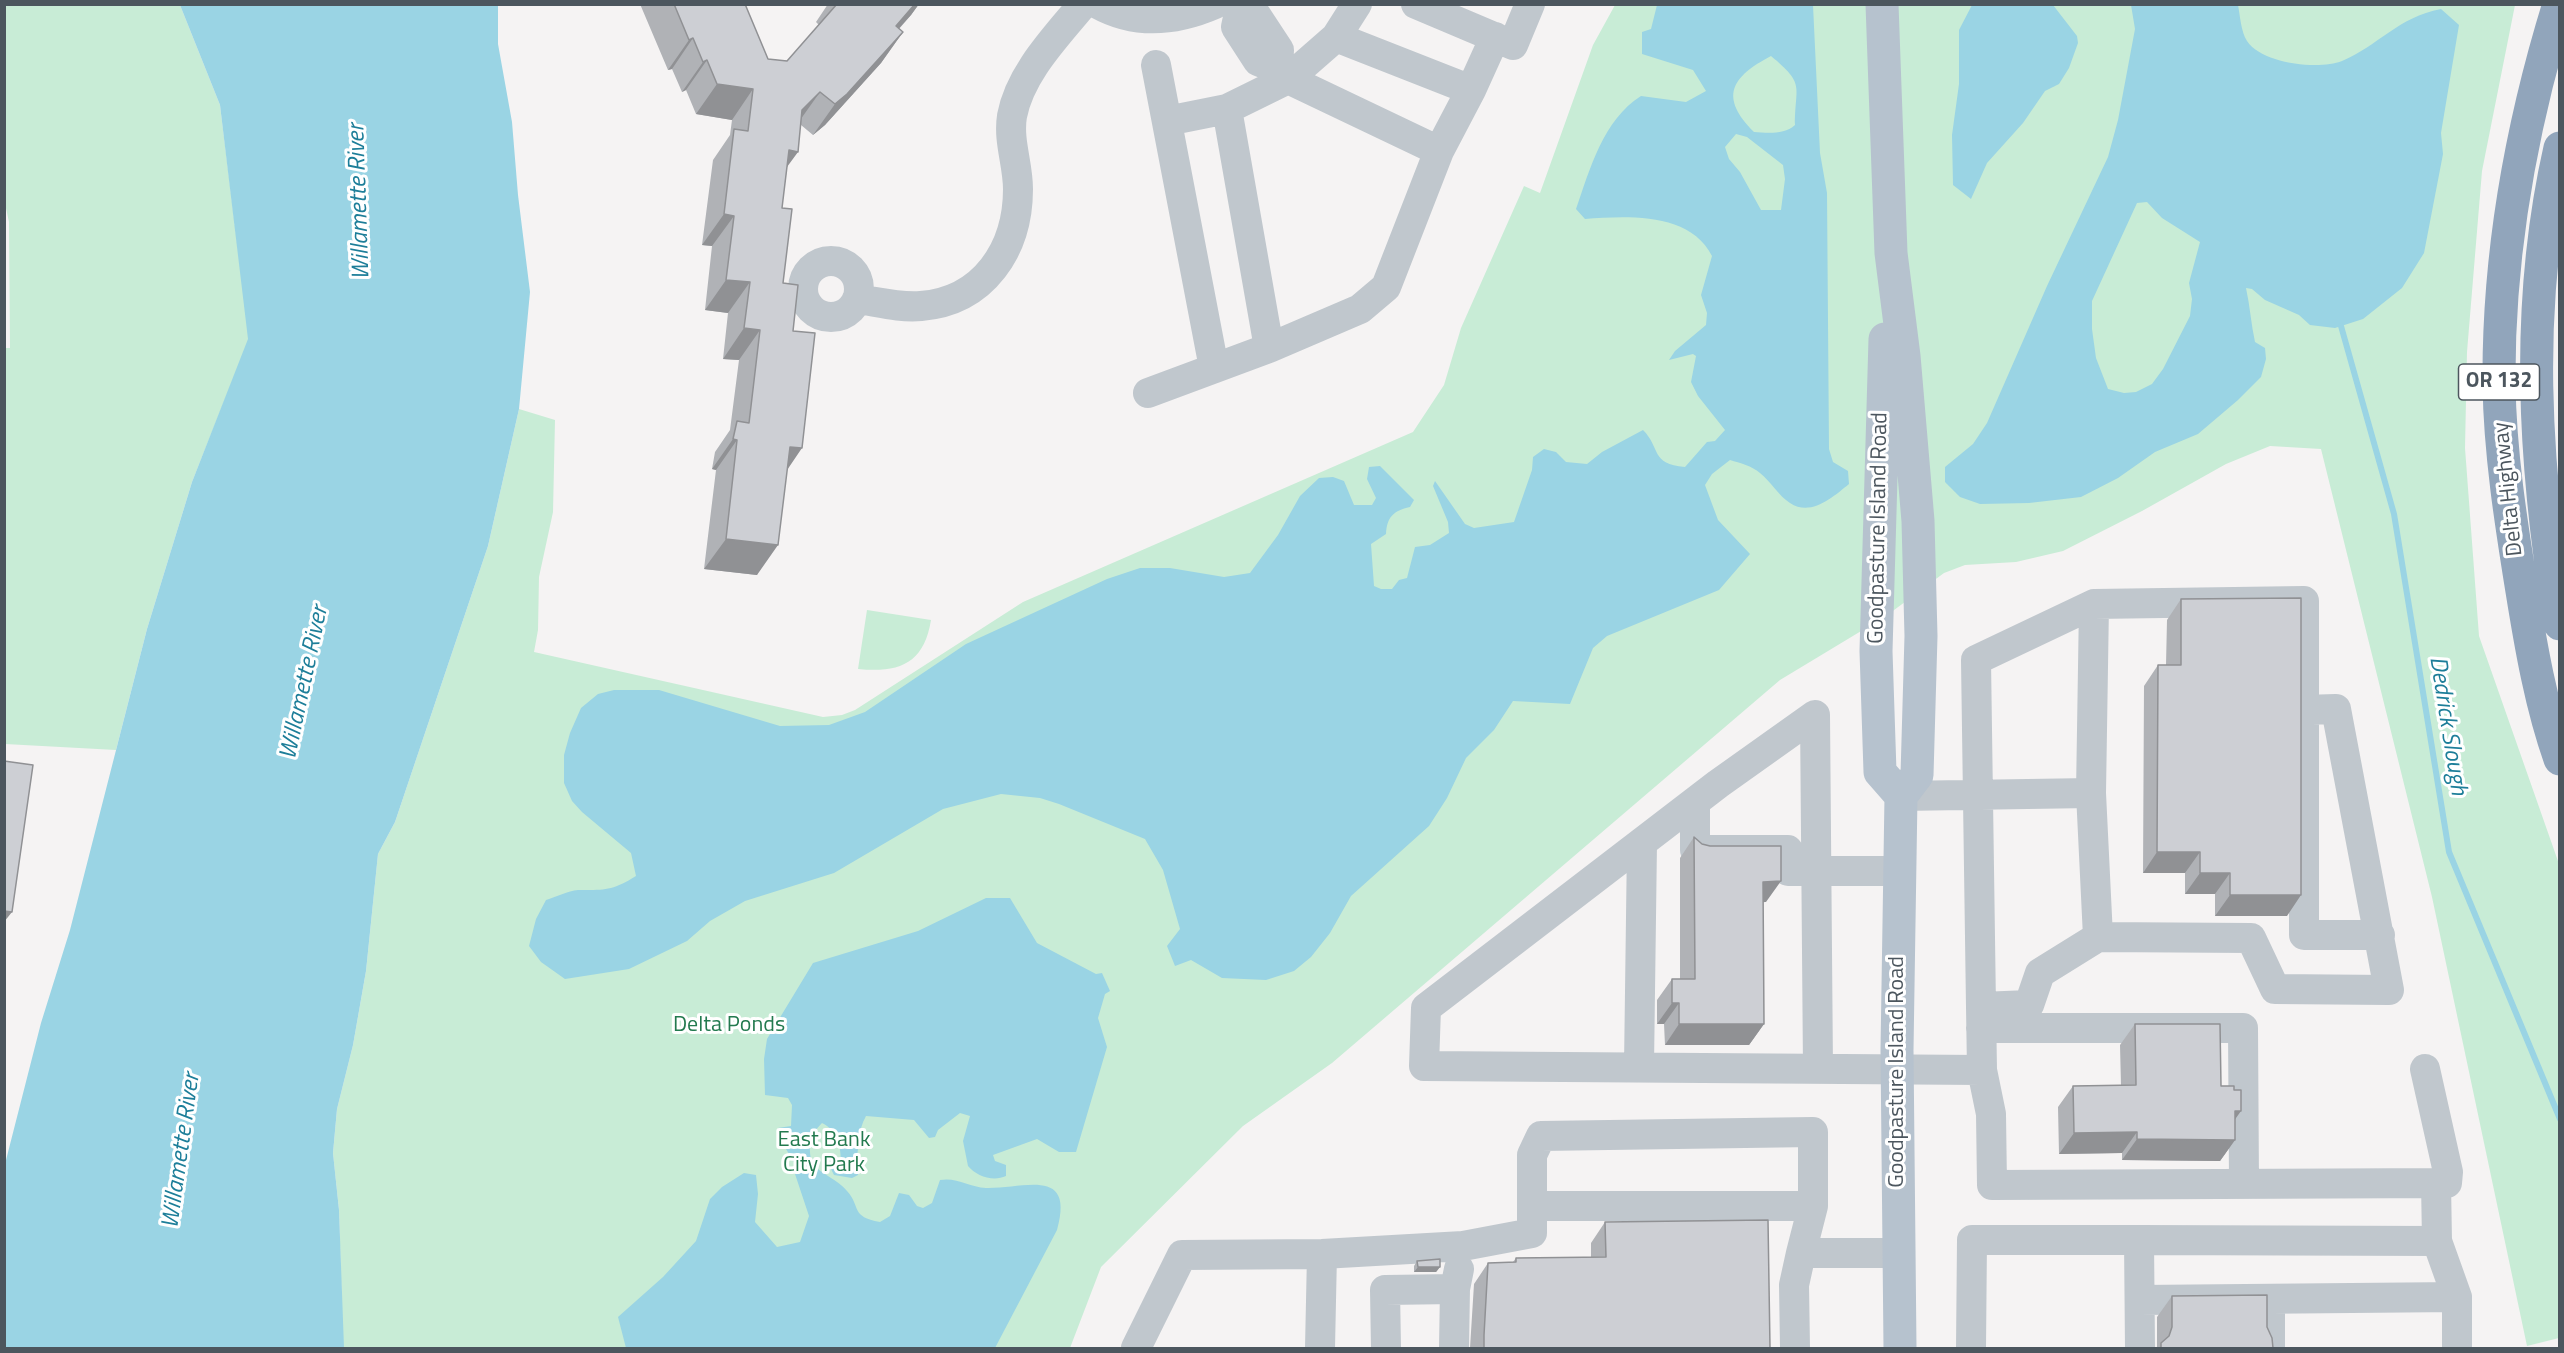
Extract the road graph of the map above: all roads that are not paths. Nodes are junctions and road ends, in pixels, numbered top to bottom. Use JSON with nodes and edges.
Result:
{"nodes":[{"id":1,"x":1083,"y":4,"type":"edge"},
{"id":2,"x":1098,"y":4,"type":"edge"},
{"id":3,"x":1357,"y":4,"type":"edge"},
{"id":4,"x":1416,"y":4,"type":"edge"},
{"id":5,"x":1530,"y":4,"type":"edge"},
{"id":6,"x":1882,"y":4,"type":"edge"},
{"id":7,"x":2559,"y":4,"type":"edge"},
{"id":8,"x":1229,"y":7,"type":"edge"},
{"id":9,"x":1336,"y":37,"type":"junction"},
{"id":10,"x":1495,"y":38,"type":"junction"},
{"id":11,"x":1156,"y":65,"type":"dead end"},
{"id":12,"x":1283,"y":74,"type":"junction"},
{"id":13,"x":1471,"y":90,"type":"junction"},
{"id":14,"x":1227,"y":109,"type":"junction"},
{"id":15,"x":1167,"y":121,"type":"junction"},
{"id":16,"x":2559,"y":148,"type":"edge"},
{"id":17,"x":1439,"y":151,"type":"junction"},
{"id":18,"x":1891,"y":253,"type":"junction"},
{"id":19,"x":857,"y":299,"type":"dead end"},
{"id":20,"x":1269,"y":348,"type":"junction"},
{"id":21,"x":1214,"y":368,"type":"junction"},
{"id":22,"x":1148,"y":393,"type":"dead end"},
{"id":23,"x":2094,"y":604,"type":"junction"},
{"id":24,"x":2559,"y":624,"type":"edge"},
{"id":25,"x":2304,"y":710,"type":"junction"},
{"id":26,"x":2559,"y":759,"type":"edge"},
{"id":27,"x":2091,"y":793,"type":"junction"},
{"id":28,"x":1976,"y":795,"type":"junction"},
{"id":29,"x":1901,"y":796,"type":"junction"},
{"id":30,"x":1695,"y":803,"type":"junction"},
{"id":31,"x":1642,"y":843,"type":"junction"},
{"id":32,"x":1818,"y":871,"type":"junction"},
{"id":33,"x":1899,"y":871,"type":"junction"},
{"id":34,"x":2380,"y":935,"type":"junction"},
{"id":35,"x":2098,"y":937,"type":"junction"},
{"id":36,"x":1981,"y":1017,"type":"junction"},
{"id":37,"x":1639,"y":1066,"type":"junction"},
{"id":38,"x":1818,"y":1069,"type":"junction"},
{"id":39,"x":2425,"y":1069,"type":"dead end"},
{"id":40,"x":1898,"y":1070,"type":"junction"},
{"id":41,"x":1982,"y":1070,"type":"junction"},
{"id":42,"x":2436,"y":1183,"type":"junction"},
{"id":43,"x":2244,"y":1184,"type":"junction"},
{"id":44,"x":1532,"y":1206,"type":"junction"},
{"id":45,"x":1813,"y":1206,"type":"junction"},
{"id":46,"x":2139,"y":1240,"type":"junction"},
{"id":47,"x":2437,"y":1241,"type":"junction"},
{"id":48,"x":1463,"y":1246,"type":"junction"},
{"id":49,"x":1801,"y":1253,"type":"junction"},
{"id":50,"x":1899,"y":1253,"type":"junction"},
{"id":51,"x":1322,"y":1254,"type":"junction"},
{"id":52,"x":1455,"y":1289,"type":"junction"},
{"id":53,"x":2457,"y":1297,"type":"junction"},
{"id":54,"x":2270,"y":1299,"type":"junction"},
{"id":55,"x":2140,"y":1300,"type":"junction"},
{"id":56,"x":1136,"y":1348,"type":"edge"},
{"id":57,"x":1320,"y":1348,"type":"edge"},
{"id":58,"x":1386,"y":1348,"type":"edge"},
{"id":59,"x":1454,"y":1348,"type":"edge"},
{"id":60,"x":1795,"y":1348,"type":"edge"},
{"id":61,"x":1900,"y":1348,"type":"edge"},
{"id":62,"x":1971,"y":1348,"type":"edge"},
{"id":63,"x":2140,"y":1348,"type":"edge"},
{"id":64,"x":2270,"y":1348,"type":"edge"},
{"id":65,"x":2457,"y":1348,"type":"edge"}],
"edges":[{"from":1,"to":19,"type":"street"},
{"from":2,"to":8,"type":"street"},
{"from":3,"to":9,"type":"street"},
{"from":4,"to":10,"type":"street"},
{"from":5,"to":10,"type":"street"},
{"from":6,"to":18,"type":"main road","name":"Goodpasture Island Road"},
{"from":7,"to":26,"type":"highway","name":"Delta Highway","number":"OR 132"},
{"from":8,"to":12,"type":"street"},
{"from":9,"to":12,"type":"street"},
{"from":9,"to":13,"type":"street"},
{"from":10,"to":13,"type":"street"},
{"from":11,"to":15,"type":"street"},
{"from":12,"to":14,"type":"street"},
{"from":12,"to":17,"type":"street"},
{"from":13,"to":17,"type":"street"},
{"from":14,"to":15,"type":"street"},
{"from":14,"to":20,"type":"street"},
{"from":15,"to":21,"type":"street"},
{"from":16,"to":24,"type":"highway","name":"Delta Highway","number":"OR 132"},
{"from":17,"to":20,"type":"street"},
{"from":18,"to":29,"type":"main road","name":"Goodpasture Island Road"},
{"from":18,"to":29,"type":"main road","name":"Goodpasture Island Road"},
{"from":20,"to":21,"type":"street"},
{"from":21,"to":22,"type":"street"},
{"from":23,"to":25,"type":"street"},
{"from":23,"to":27,"type":"street"},
{"from":23,"to":28,"type":"street"},
{"from":25,"to":34,"type":"street"},
{"from":25,"to":34,"type":"street"},
{"from":27,"to":28,"type":"street"},
{"from":27,"to":35,"type":"street"},
{"from":28,"to":29,"type":"street"},
{"from":28,"to":36,"type":"street"},
{"from":29,"to":33,"type":"main road","name":"Goodpasture Island Road"},
{"from":30,"to":31,"type":"street"},
{"from":30,"to":32,"type":"street"},
{"from":30,"to":32,"type":"street"},
{"from":31,"to":37,"type":"street"},
{"from":31,"to":37,"type":"street"},
{"from":32,"to":33,"type":"street"},
{"from":32,"to":38,"type":"street"},
{"from":33,"to":40,"type":"main road","name":"Goodpasture Island Road"},
{"from":34,"to":35,"type":"street"},
{"from":35,"to":36,"type":"street"},
{"from":36,"to":41,"type":"street"},
{"from":36,"to":43,"type":"street"},
{"from":37,"to":38,"type":"street"},
{"from":38,"to":40,"type":"street"},
{"from":39,"to":42,"type":"street"},
{"from":40,"to":41,"type":"street"},
{"from":40,"to":50,"type":"main road","name":"Goodpasture Island Road"},
{"from":41,"to":43,"type":"street"},
{"from":42,"to":43,"type":"street"},
{"from":42,"to":47,"type":"street"},
{"from":44,"to":45,"type":"street"},
{"from":44,"to":45,"type":"street"},
{"from":44,"to":48,"type":"street"},
{"from":45,"to":49,"type":"street"},
{"from":46,"to":47,"type":"street"},
{"from":46,"to":55,"type":"street"},
{"from":46,"to":62,"type":"street"},
{"from":47,"to":53,"type":"street"},
{"from":48,"to":51,"type":"street"},
{"from":48,"to":52,"type":"street"},
{"from":49,"to":50,"type":"street"},
{"from":49,"to":60,"type":"street"},
{"from":50,"to":61,"type":"main road","name":"Goodpasture Island Road"},
{"from":51,"to":56,"type":"street"},
{"from":51,"to":57,"type":"street"},
{"from":52,"to":58,"type":"street"},
{"from":52,"to":59,"type":"street"},
{"from":53,"to":54,"type":"street"},
{"from":53,"to":65,"type":"street"},
{"from":54,"to":55,"type":"street"},
{"from":54,"to":64,"type":"street"},
{"from":55,"to":63,"type":"street"}]}
